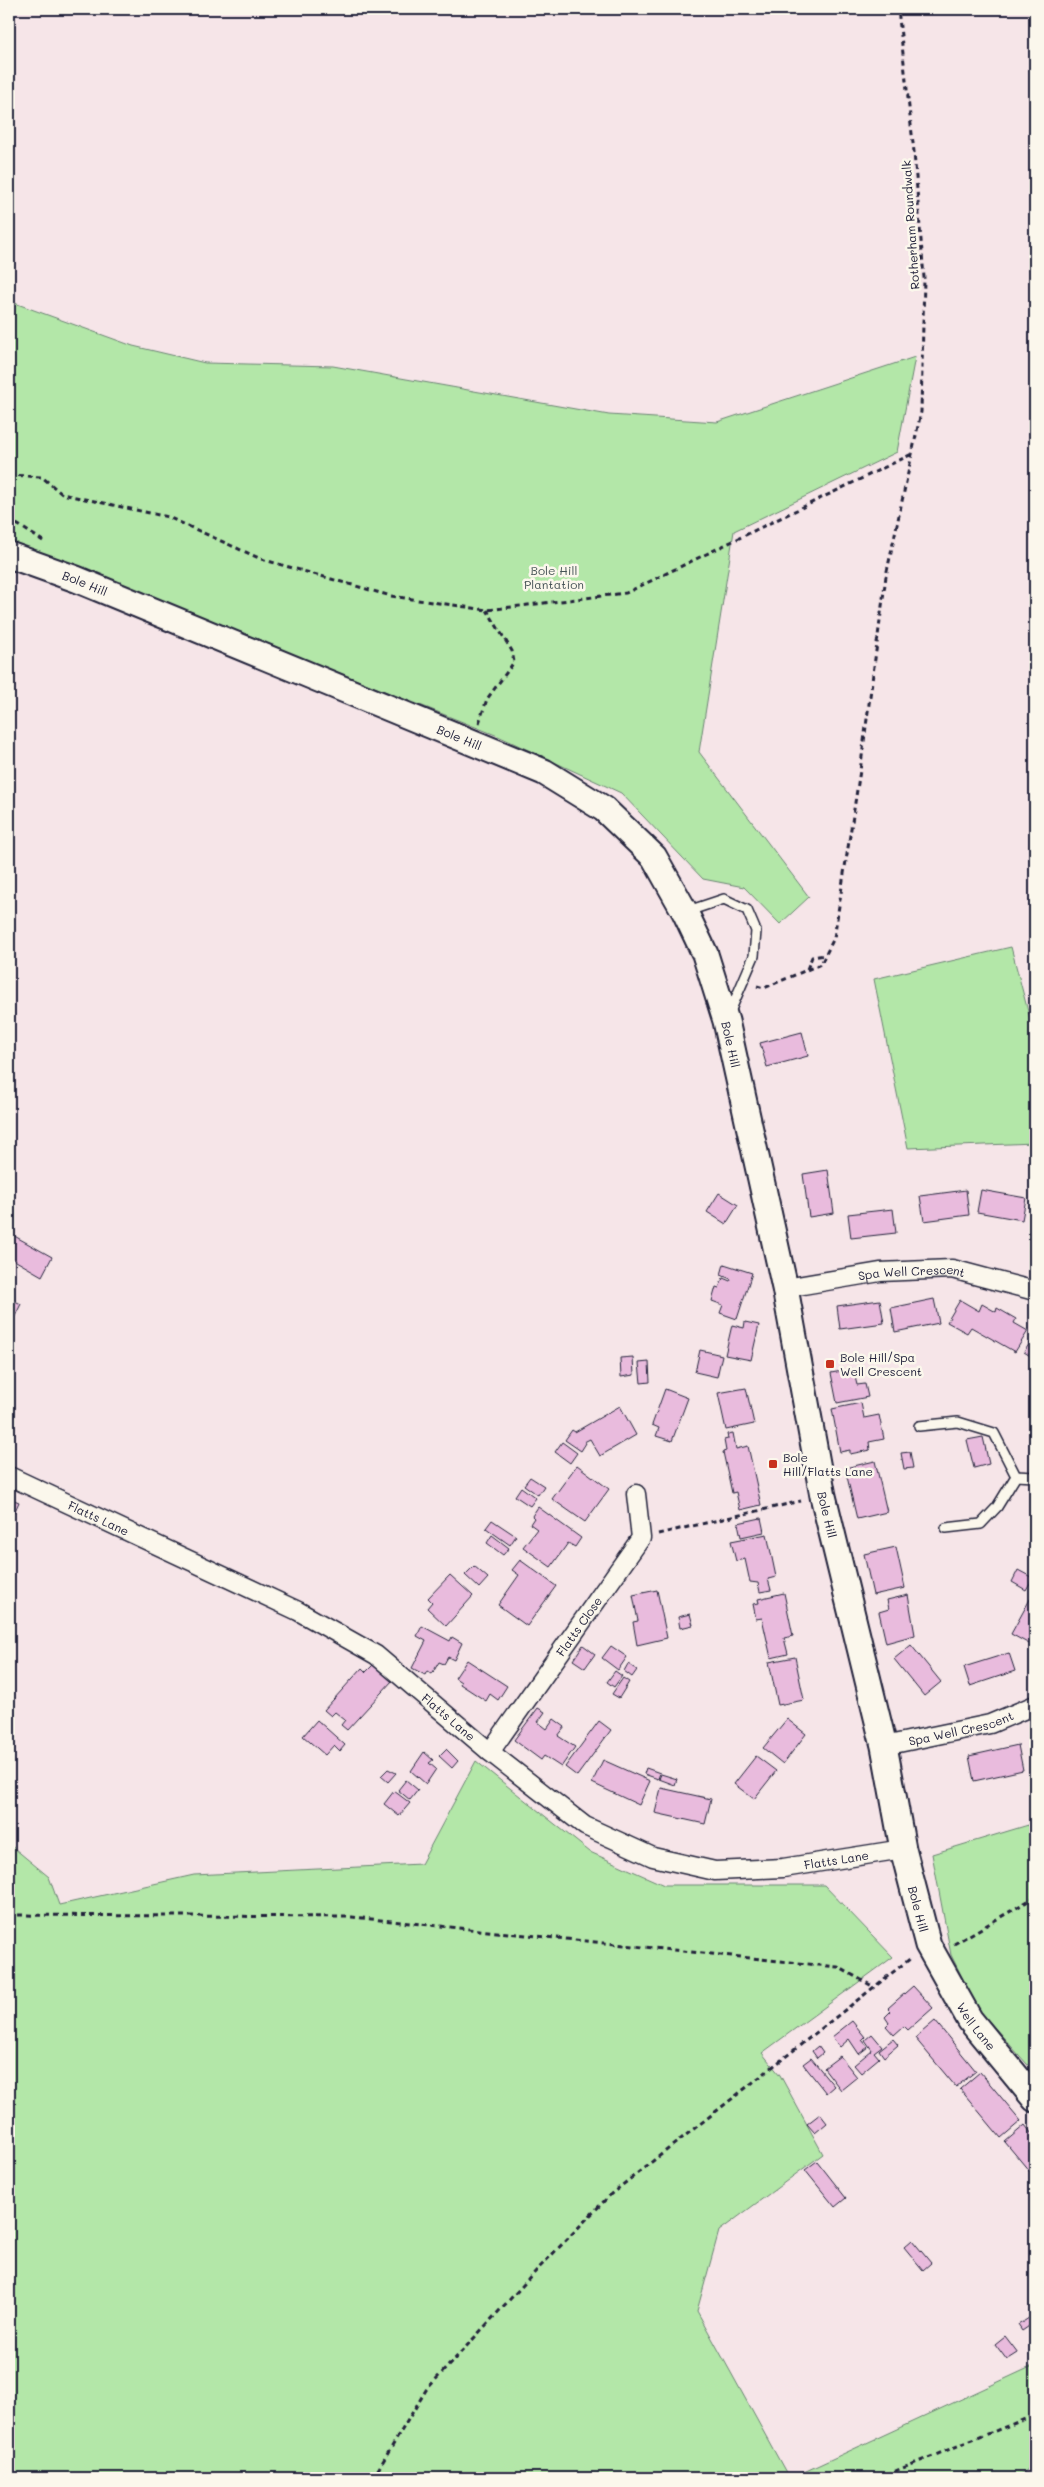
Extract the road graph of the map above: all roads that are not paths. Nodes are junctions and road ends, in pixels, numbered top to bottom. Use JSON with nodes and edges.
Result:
{"nodes":[{"id":1,"x":9,"y":556,"type":"edge"},
{"id":2,"x":685,"y":912,"type":"junction"},
{"id":3,"x":726,"y":1021,"type":"junction"},
{"id":4,"x":784,"y":1288,"type":"junction"},
{"id":5,"x":1035,"y":1292,"type":"edge"},
{"id":6,"x":919,"y":1426,"type":"dead end"},
{"id":7,"x":9,"y":1476,"type":"edge"},
{"id":8,"x":1016,"y":1476,"type":"junction"},
{"id":9,"x":1035,"y":1477,"type":"edge"},
{"id":10,"x":636,"y":1494,"type":"dead end"},
{"id":11,"x":946,"y":1528,"type":"dead end"},
{"id":12,"x":1035,"y":1705,"type":"edge"},
{"id":13,"x":884,"y":1746,"type":"junction"},
{"id":14,"x":490,"y":1752,"type":"junction"},
{"id":15,"x":903,"y":1848,"type":"junction"},
{"id":16,"x":931,"y":1950,"type":"joint"},
{"id":17,"x":1035,"y":2099,"type":"edge"}],
"edges":[{"from":1,"to":2,"type":"street","name":"Bole Hill"},
{"from":2,"to":3,"type":"street","name":"Bole Hill"},
{"from":2,"to":3,"type":"lane"},
{"from":3,"to":4,"type":"street","name":"Bole Hill"},
{"from":4,"to":5,"type":"street","name":"Spa Well Crescent"},
{"from":4,"to":13,"type":"street","name":"Bole Hill"},
{"from":6,"to":8,"type":"lane"},
{"from":7,"to":14,"type":"street","name":"Flatts Lane"},
{"from":8,"to":9,"type":"lane"},
{"from":8,"to":11,"type":"lane"},
{"from":10,"to":14,"type":"street","name":"Flatts Close"},
{"from":12,"to":13,"type":"street","name":"Spa Well Crescent"},
{"from":13,"to":15,"type":"street","name":"Bole Hill"},
{"from":14,"to":15,"type":"street","name":"Flatts Lane"},
{"from":15,"to":16,"type":"street","name":"Bole Hill"},
{"from":16,"to":17,"type":"street","name":"Well Lane"}]}
